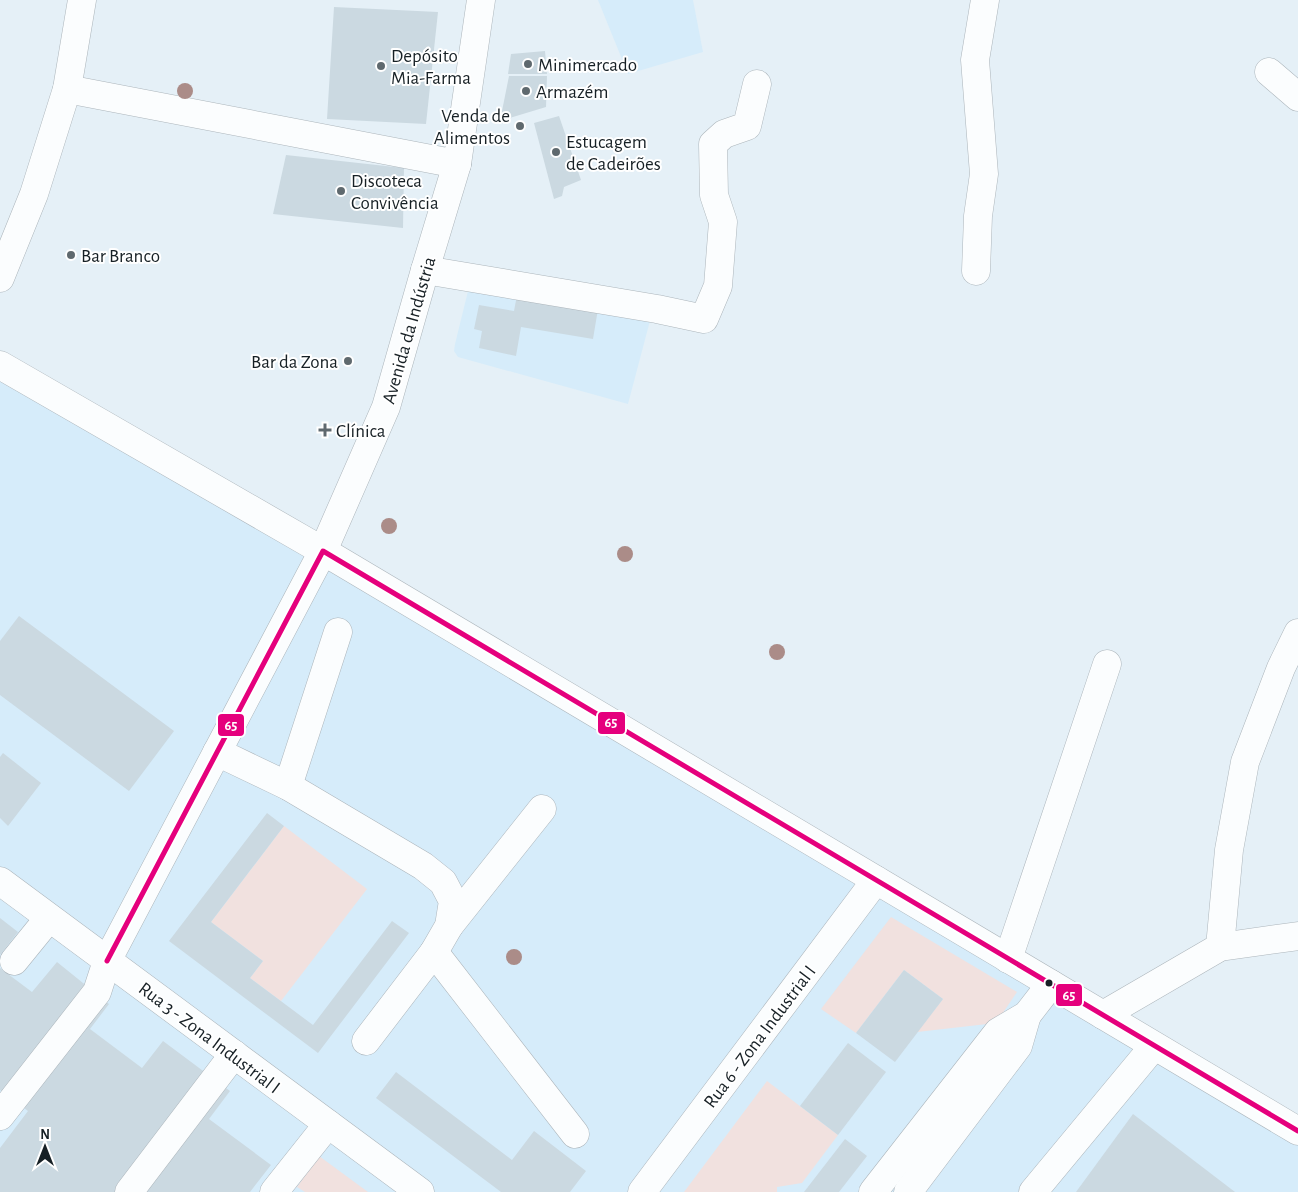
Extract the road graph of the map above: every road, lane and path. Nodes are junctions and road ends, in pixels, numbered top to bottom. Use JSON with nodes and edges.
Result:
{"nodes":[{"id":1,"x":82,"y":0,"type":"edge"},
{"id":2,"x":481,"y":0,"type":"edge"},
{"id":3,"x":985,"y":0,"type":"edge"},
{"id":4,"x":1269,"y":72,"type":"dead end"},
{"id":5,"x":757,"y":84,"type":"dead end"},
{"id":6,"x":67,"y":89,"type":"junction"},
{"id":7,"x":1298,"y":97,"type":"edge"},
{"id":8,"x":457,"y":164,"type":"junction"},
{"id":9,"x":425,"y":270,"type":"junction"},
{"id":10,"x":976,"y":271,"type":"dead end"},
{"id":11,"x":0,"y":278,"type":"edge"},
{"id":12,"x":0,"y":365,"type":"edge"},
{"id":13,"x":323,"y":551,"type":"junction"},
{"id":14,"x":338,"y":632,"type":"dead end"},
{"id":15,"x":1298,"y":633,"type":"edge"},
{"id":16,"x":1106,"y":664,"type":"dead end"},
{"id":17,"x":217,"y":752,"type":"junction"},
{"id":18,"x":288,"y":786,"type":"junction"},
{"id":19,"x":542,"y":808,"type":"dead end"},
{"id":20,"x":876,"y":880,"type":"junction"},
{"id":21,"x":0,"y":881,"type":"edge"},
{"id":22,"x":49,"y":918,"type":"junction"},
{"id":23,"x":450,"y":926,"type":"junction"},
{"id":24,"x":1298,"y":936,"type":"edge"},
{"id":25,"x":1220,"y":947,"type":"junction"},
{"id":26,"x":434,"y":952,"type":"junction"},
{"id":27,"x":1008,"y":958,"type":"junction"},
{"id":28,"x":107,"y":960,"type":"junction"},
{"id":29,"x":14,"y":961,"type":"dead end"},
{"id":30,"x":1051,"y":984,"type":"junction"},
{"id":31,"x":1027,"y":1015,"type":"junction"},
{"id":32,"x":1103,"y":1015,"type":"junction"},
{"id":33,"x":366,"y":1041,"type":"dead end"},
{"id":34,"x":1154,"y":1046,"type":"junction"},
{"id":35,"x":234,"y":1054,"type":"junction"},
{"id":36,"x":0,"y":1116,"type":"edge"},
{"id":37,"x":328,"y":1124,"type":"junction"},
{"id":38,"x":1298,"y":1131,"type":"edge"},
{"id":39,"x":575,"y":1134,"type":"dead end"},
{"id":40,"x":129,"y":1192,"type":"edge"},
{"id":41,"x":274,"y":1192,"type":"edge"},
{"id":42,"x":418,"y":1192,"type":"edge"},
{"id":43,"x":642,"y":1192,"type":"edge"},
{"id":44,"x":873,"y":1192,"type":"edge"},
{"id":45,"x":908,"y":1192,"type":"edge"},
{"id":46,"x":1033,"y":1192,"type":"edge"}],
"edges":[{"from":1,"to":6,"type":"street"},
{"from":2,"to":8,"type":"street","name":"Avenida da Indústria"},
{"from":3,"to":10,"type":"street"},
{"from":4,"to":7,"type":"street"},
{"from":5,"to":9,"type":"street"},
{"from":6,"to":8,"type":"street"},
{"from":6,"to":11,"type":"street"},
{"from":8,"to":9,"type":"street","name":"Avenida da Indústria"},
{"from":9,"to":13,"type":"street","name":"Avenida da Indústria"},
{"from":12,"to":13,"type":"street"},
{"from":13,"to":17,"type":"street","name":"Avenida da Indústria"},
{"from":13,"to":20,"type":"street"},
{"from":14,"to":18,"type":"street"},
{"from":15,"to":25,"type":"street"},
{"from":16,"to":27,"type":"street"},
{"from":17,"to":18,"type":"street"},
{"from":17,"to":28,"type":"street","name":"Avenida da Indústria"},
{"from":18,"to":23,"type":"street"},
{"from":19,"to":23,"type":"street"},
{"from":20,"to":27,"type":"street"},
{"from":20,"to":43,"type":"street","name":"Rua 6 - Zona Industrial I"},
{"from":21,"to":22,"type":"street","name":"Rua 3 - Zona Industrial I"},
{"from":22,"to":28,"type":"street","name":"Rua 3 - Zona Industrial I"},
{"from":22,"to":29,"type":"street"},
{"from":23,"to":26,"type":"street"},
{"from":24,"to":25,"type":"street"},
{"from":25,"to":32,"type":"street"},
{"from":26,"to":33,"type":"street"},
{"from":26,"to":39,"type":"street"},
{"from":27,"to":30,"type":"street"},
{"from":28,"to":35,"type":"street","name":"Rua 3 - Zona Industrial I"},
{"from":28,"to":36,"type":"street","name":"Avenida da Indústria"},
{"from":30,"to":31,"type":"street"},
{"from":30,"to":32,"type":"street"},
{"from":31,"to":44,"type":"street"},
{"from":31,"to":45,"type":"street"},
{"from":32,"to":34,"type":"street"},
{"from":34,"to":38,"type":"street"},
{"from":34,"to":46,"type":"street"},
{"from":35,"to":37,"type":"street","name":"Rua 3 - Zona Industrial I"},
{"from":35,"to":40,"type":"street"},
{"from":37,"to":41,"type":"street"},
{"from":37,"to":42,"type":"street","name":"Rua 3 - Zona Industrial I"}]}
